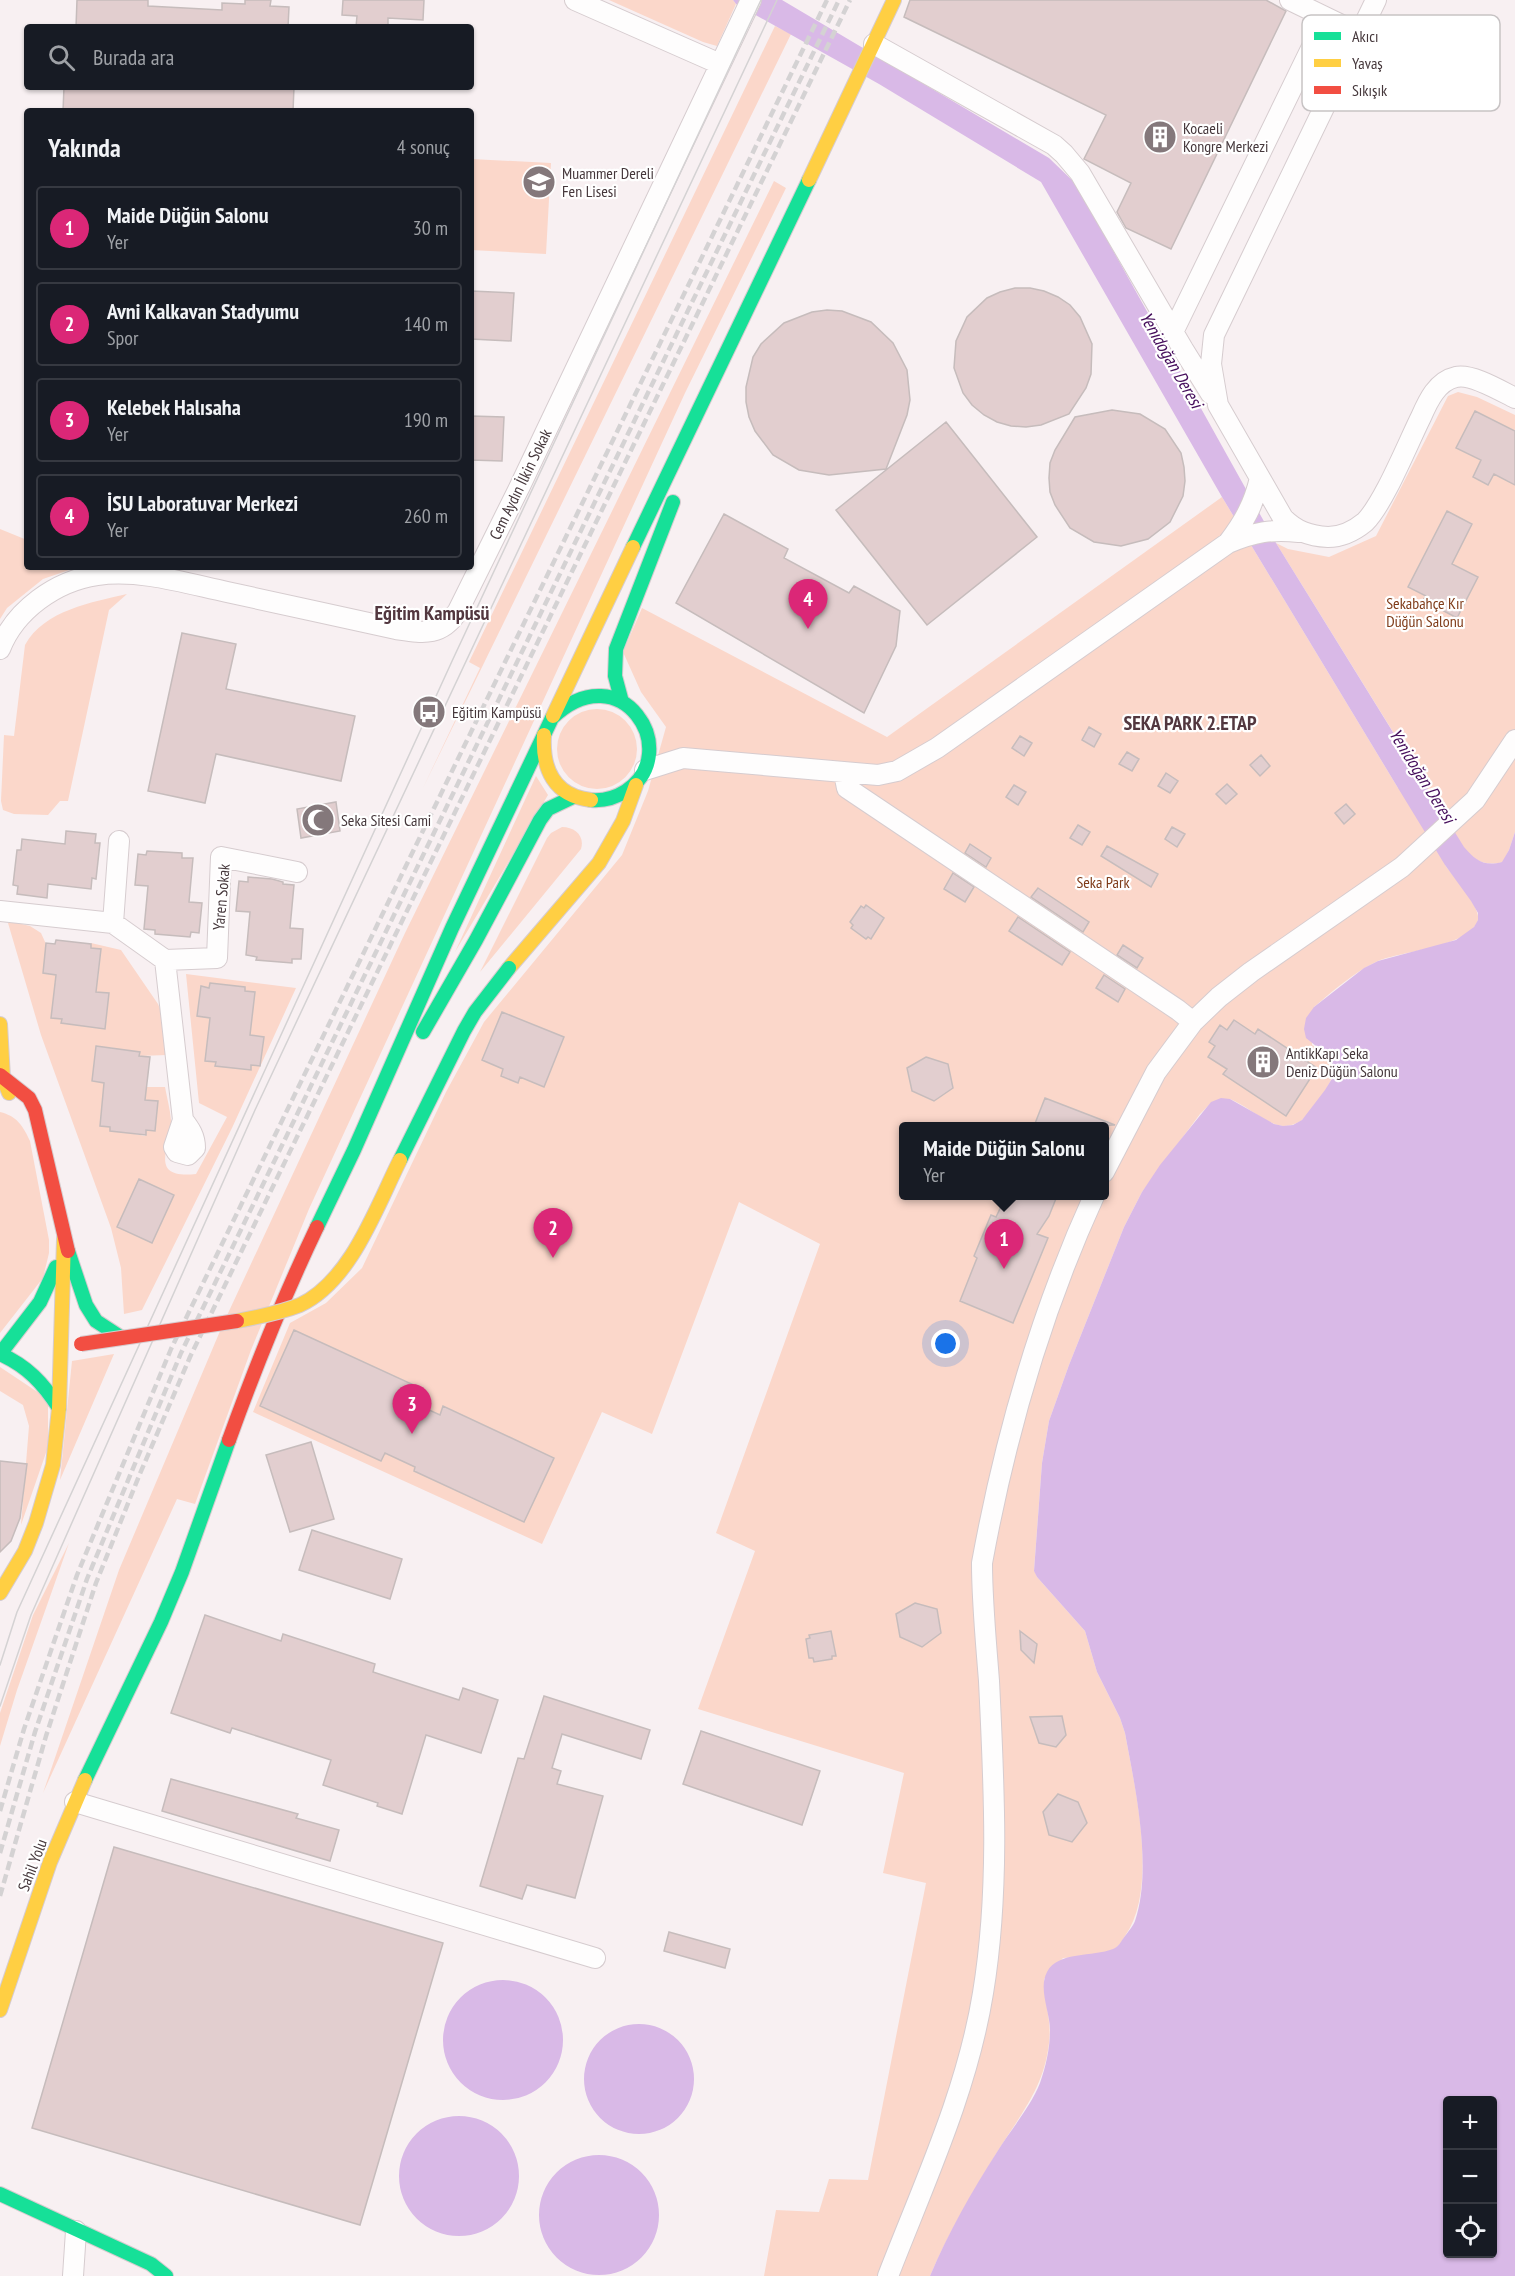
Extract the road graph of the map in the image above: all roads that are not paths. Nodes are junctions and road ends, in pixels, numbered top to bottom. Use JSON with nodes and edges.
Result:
{"nodes":[{"id":1,"x":575,"y":0,"type":"edge"},
{"id":2,"x":751,"y":0,"type":"edge"},
{"id":3,"x":894,"y":0,"type":"edge"},
{"id":4,"x":1290,"y":0,"type":"edge"},
{"id":5,"x":1376,"y":0,"type":"edge"},
{"id":6,"x":1320,"y":15,"type":"edge"},
{"id":7,"x":1369,"y":15,"type":"edge"},
{"id":8,"x":872,"y":49,"type":"junction"},
{"id":9,"x":720,"y":64,"type":"junction"},
{"id":10,"x":1302,"y":67,"type":"edge"},
{"id":11,"x":1323,"y":111,"type":"edge"},
{"id":12,"x":1173,"y":332,"type":"junction"},
{"id":13,"x":728,"y":347,"type":"junction"},
{"id":14,"x":1515,"y":398,"type":"edge"},
{"id":15,"x":1218,"y":405,"type":"junction"},
{"id":16,"x":686,"y":468,"type":"dead end"},
{"id":17,"x":1260,"y":478,"type":"junction"},
{"id":18,"x":678,"y":489,"type":"dead end"},
{"id":19,"x":1246,"y":528,"type":"junction"},
{"id":20,"x":1302,"y":532,"type":"junction"},
{"id":21,"x":0,"y":649,"type":"edge"},
{"id":22,"x":622,"y":702,"type":"junction"},
{"id":23,"x":552,"y":718,"type":"junction"},
{"id":24,"x":647,"y":734,"type":"junction"},
{"id":25,"x":544,"y":735,"type":"junction"},
{"id":26,"x":1515,"y":740,"type":"edge"},
{"id":27,"x":683,"y":758,"type":"junction"},
{"id":28,"x":843,"y":772,"type":"junction"},
{"id":29,"x":641,"y":778,"type":"junction"},
{"id":30,"x":579,"y":799,"type":"junction"},
{"id":31,"x":119,"y":841,"type":"dead end"},
{"id":32,"x":599,"y":863,"type":"junction"},
{"id":33,"x":297,"y":872,"type":"dead end"},
{"id":34,"x":0,"y":911,"type":"edge"},
{"id":35,"x":113,"y":923,"type":"junction"},
{"id":36,"x":165,"y":960,"type":"junction"},
{"id":37,"x":1193,"y":1022,"type":"junction"},
{"id":38,"x":0,"y":1024,"type":"edge"},
{"id":39,"x":2,"y":1076,"type":"edge"},
{"id":40,"x":0,"y":1100,"type":"edge"},
{"id":41,"x":19,"y":1110,"type":"junction"},
{"id":42,"x":183,"y":1120,"type":"dead end"},
{"id":43,"x":41,"y":1132,"type":"junction"},
{"id":44,"x":354,"y":1150,"type":"junction"},
{"id":45,"x":1109,"y":1162,"type":"edge"},
{"id":46,"x":1092,"y":1200,"type":"edge"},
{"id":47,"x":64,"y":1239,"type":"junction"},
{"id":48,"x":122,"y":1338,"type":"junction"},
{"id":49,"x":54,"y":1348,"type":"junction"},
{"id":50,"x":24,"y":1351,"type":"dead end"},
{"id":51,"x":0,"y":1354,"type":"edge"},
{"id":52,"x":59,"y":1408,"type":"junction"},
{"id":53,"x":0,"y":1593,"type":"edge"},
{"id":54,"x":75,"y":1802,"type":"junction"},
{"id":55,"x":595,"y":1958,"type":"dead end"},
{"id":56,"x":0,"y":2010,"type":"edge"},
{"id":57,"x":0,"y":2194,"type":"edge"},
{"id":58,"x":76,"y":2231,"type":"junction"},
{"id":59,"x":74,"y":2276,"type":"edge"},
{"id":60,"x":166,"y":2276,"type":"edge"},
{"id":61,"x":888,"y":2276,"type":"edge"}],
"edges":[{"from":1,"to":9,"type":"street"},
{"from":2,"to":9,"type":"street","name":"Cem Aydın İlkin Sokak"},
{"from":3,"to":8,"type":"main road"},
{"from":4,"to":6,"type":"street"},
{"from":5,"to":7,"type":"street"},
{"from":8,"to":12,"type":"street"},
{"from":8,"to":13,"type":"main road"},
{"from":9,"to":21,"type":"street","name":"Cem Aydın İlkin Sokak"},
{"from":10,"to":12,"type":"street"},
{"from":11,"to":15,"type":"street"},
{"from":12,"to":15,"type":"street"},
{"from":13,"to":16,"type":"main road"},
{"from":13,"to":23,"type":"main road"},
{"from":14,"to":20,"type":"street"},
{"from":15,"to":17,"type":"street"},
{"from":17,"to":19,"type":"street"},
{"from":17,"to":20,"type":"street"},
{"from":18,"to":22,"type":"main road"},
{"from":19,"to":20,"type":"street"},
{"from":19,"to":28,"type":"street"},
{"from":22,"to":23,"type":"main road"},
{"from":22,"to":24,"type":"main road"},
{"from":23,"to":25,"type":"main road"},
{"from":24,"to":27,"type":"street"},
{"from":24,"to":29,"type":"main road"},
{"from":25,"to":30,"type":"main road"},
{"from":25,"to":44,"type":"main road"},
{"from":26,"to":37,"type":"street"},
{"from":27,"to":28,"type":"street"},
{"from":27,"to":29,"type":"street"},
{"from":28,"to":37,"type":"street"},
{"from":29,"to":30,"type":"main road"},
{"from":29,"to":32,"type":"main road"},
{"from":30,"to":32,"type":"main road"},
{"from":30,"to":44,"type":"main road"},
{"from":31,"to":35,"type":"street"},
{"from":32,"to":48,"type":"main road","bridge":true},
{"from":33,"to":36,"type":"street","name":"Yaren Sokak"},
{"from":34,"to":35,"type":"street"},
{"from":35,"to":36,"type":"street"},
{"from":36,"to":42,"type":"street"},
{"from":37,"to":45,"type":"street"},
{"from":38,"to":39,"type":"main road"},
{"from":39,"to":41,"type":"main road"},
{"from":39,"to":43,"type":"main road"},
{"from":40,"to":41,"type":"main road"},
{"from":41,"to":43,"type":"main road"},
{"from":43,"to":47,"type":"main road"},
{"from":44,"to":54,"type":"main road","name":"Sahil Yolu"},
{"from":46,"to":61,"type":"street"},
{"from":47,"to":48,"type":"main road"},
{"from":47,"to":49,"type":"main road"},
{"from":47,"to":51,"type":"main road"},
{"from":48,"to":49,"type":"main road","bridge":true},
{"from":49,"to":52,"type":"main road"},
{"from":50,"to":51,"type":"main road"},
{"from":51,"to":52,"type":"main road"},
{"from":52,"to":53,"type":"main road"},
{"from":54,"to":55,"type":"street"},
{"from":54,"to":56,"type":"main road","name":"Sahil Yolu"},
{"from":57,"to":58,"type":"main road"},
{"from":58,"to":59,"type":"street"},
{"from":58,"to":60,"type":"main road"}]}
